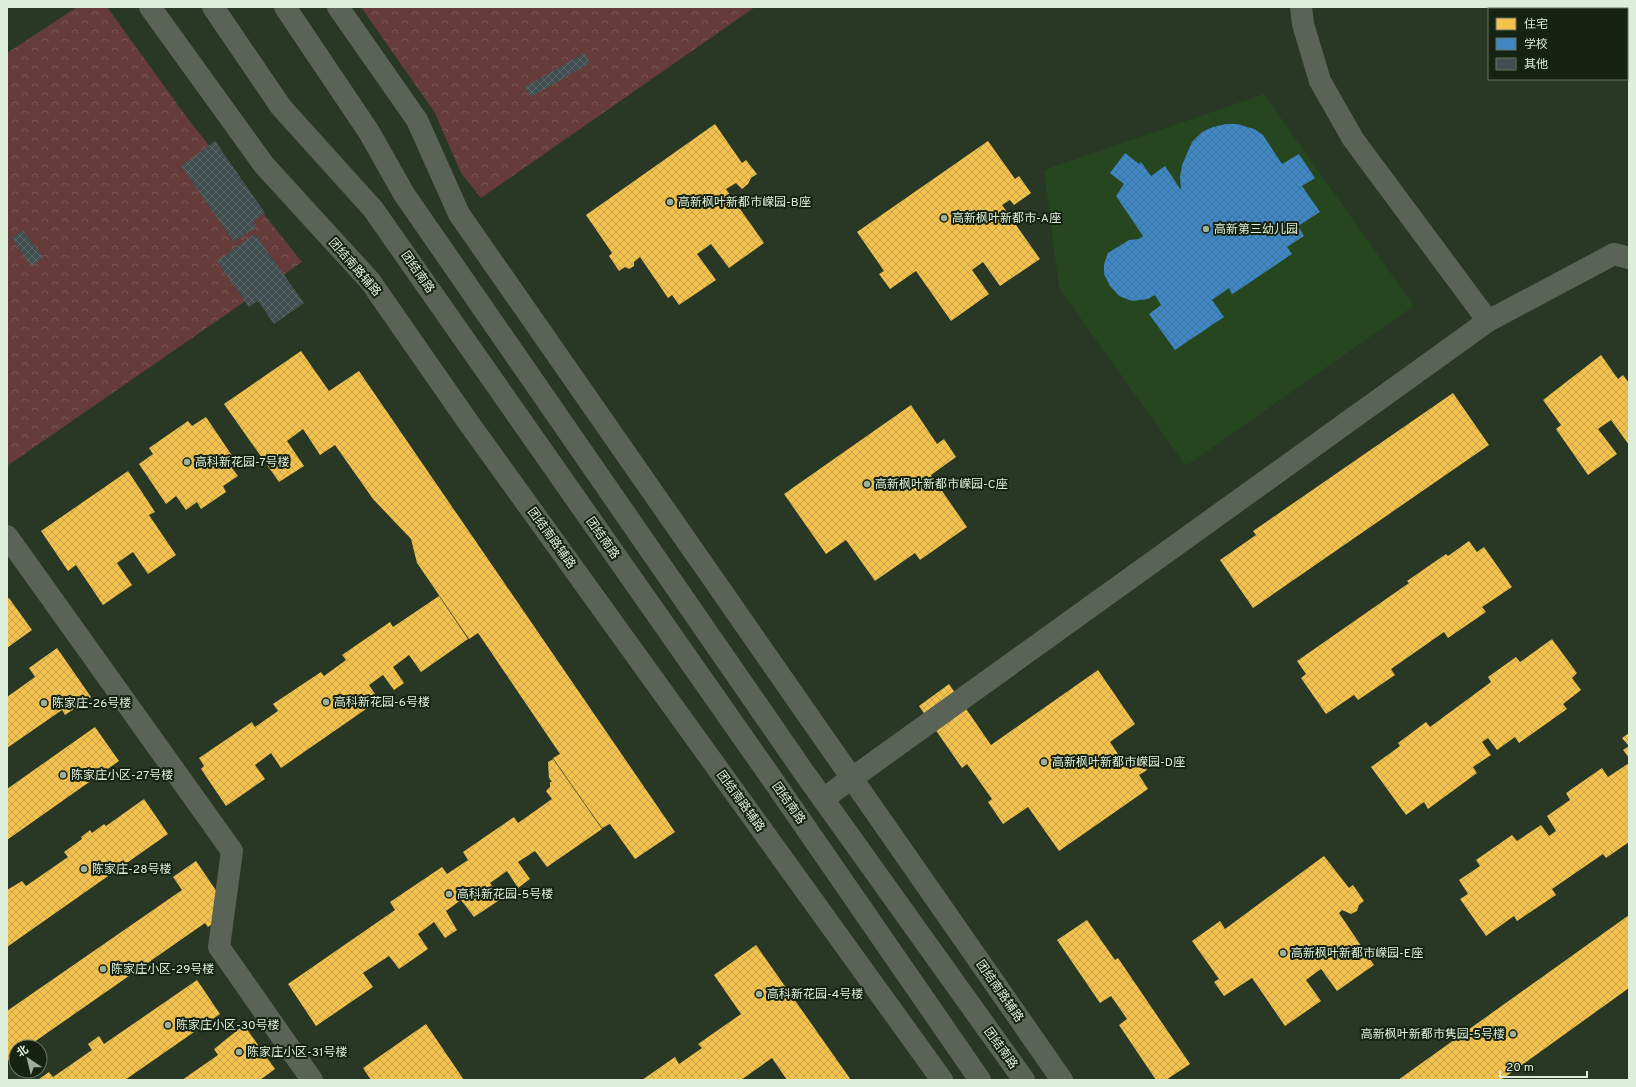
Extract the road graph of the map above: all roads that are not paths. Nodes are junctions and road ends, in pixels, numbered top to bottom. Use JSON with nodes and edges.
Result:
{"nodes":[{"id":1,"x":150,"y":7,"type":"edge"},
{"id":2,"x":212,"y":7,"type":"edge"},
{"id":3,"x":285,"y":7,"type":"edge"},
{"id":4,"x":338,"y":7,"type":"edge"},
{"id":5,"x":1301,"y":7,"type":"edge"},
{"id":6,"x":1629,"y":258,"type":"edge"},
{"id":7,"x":1488,"y":321,"type":"junction"},
{"id":8,"x":7,"y":536,"type":"edge"},
{"id":9,"x":852,"y":778,"type":"junction"},
{"id":10,"x":823,"y":799,"type":"junction"},
{"id":11,"x":312,"y":1080,"type":"edge"},
{"id":12,"x":942,"y":1080,"type":"edge"},
{"id":13,"x":980,"y":1080,"type":"edge"},
{"id":14,"x":1024,"y":1080,"type":"edge"},
{"id":15,"x":1062,"y":1080,"type":"edge"}],
"edges":[{"from":1,"to":12,"type":"street","name":"团结南路辅路"},
{"from":2,"to":13,"type":"street","name":"团结南路"},
{"from":3,"to":10,"type":"street","name":"团结南路"},
{"from":4,"to":9,"type":"street","name":"团结南路辅路"},
{"from":5,"to":7,"type":"street"},
{"from":6,"to":7,"type":"street"},
{"from":7,"to":9,"type":"street"},
{"from":8,"to":11,"type":"street"},
{"from":9,"to":10,"type":"street"},
{"from":9,"to":15,"type":"street","name":"团结南路辅路"},
{"from":10,"to":14,"type":"street","name":"团结南路"}]}
